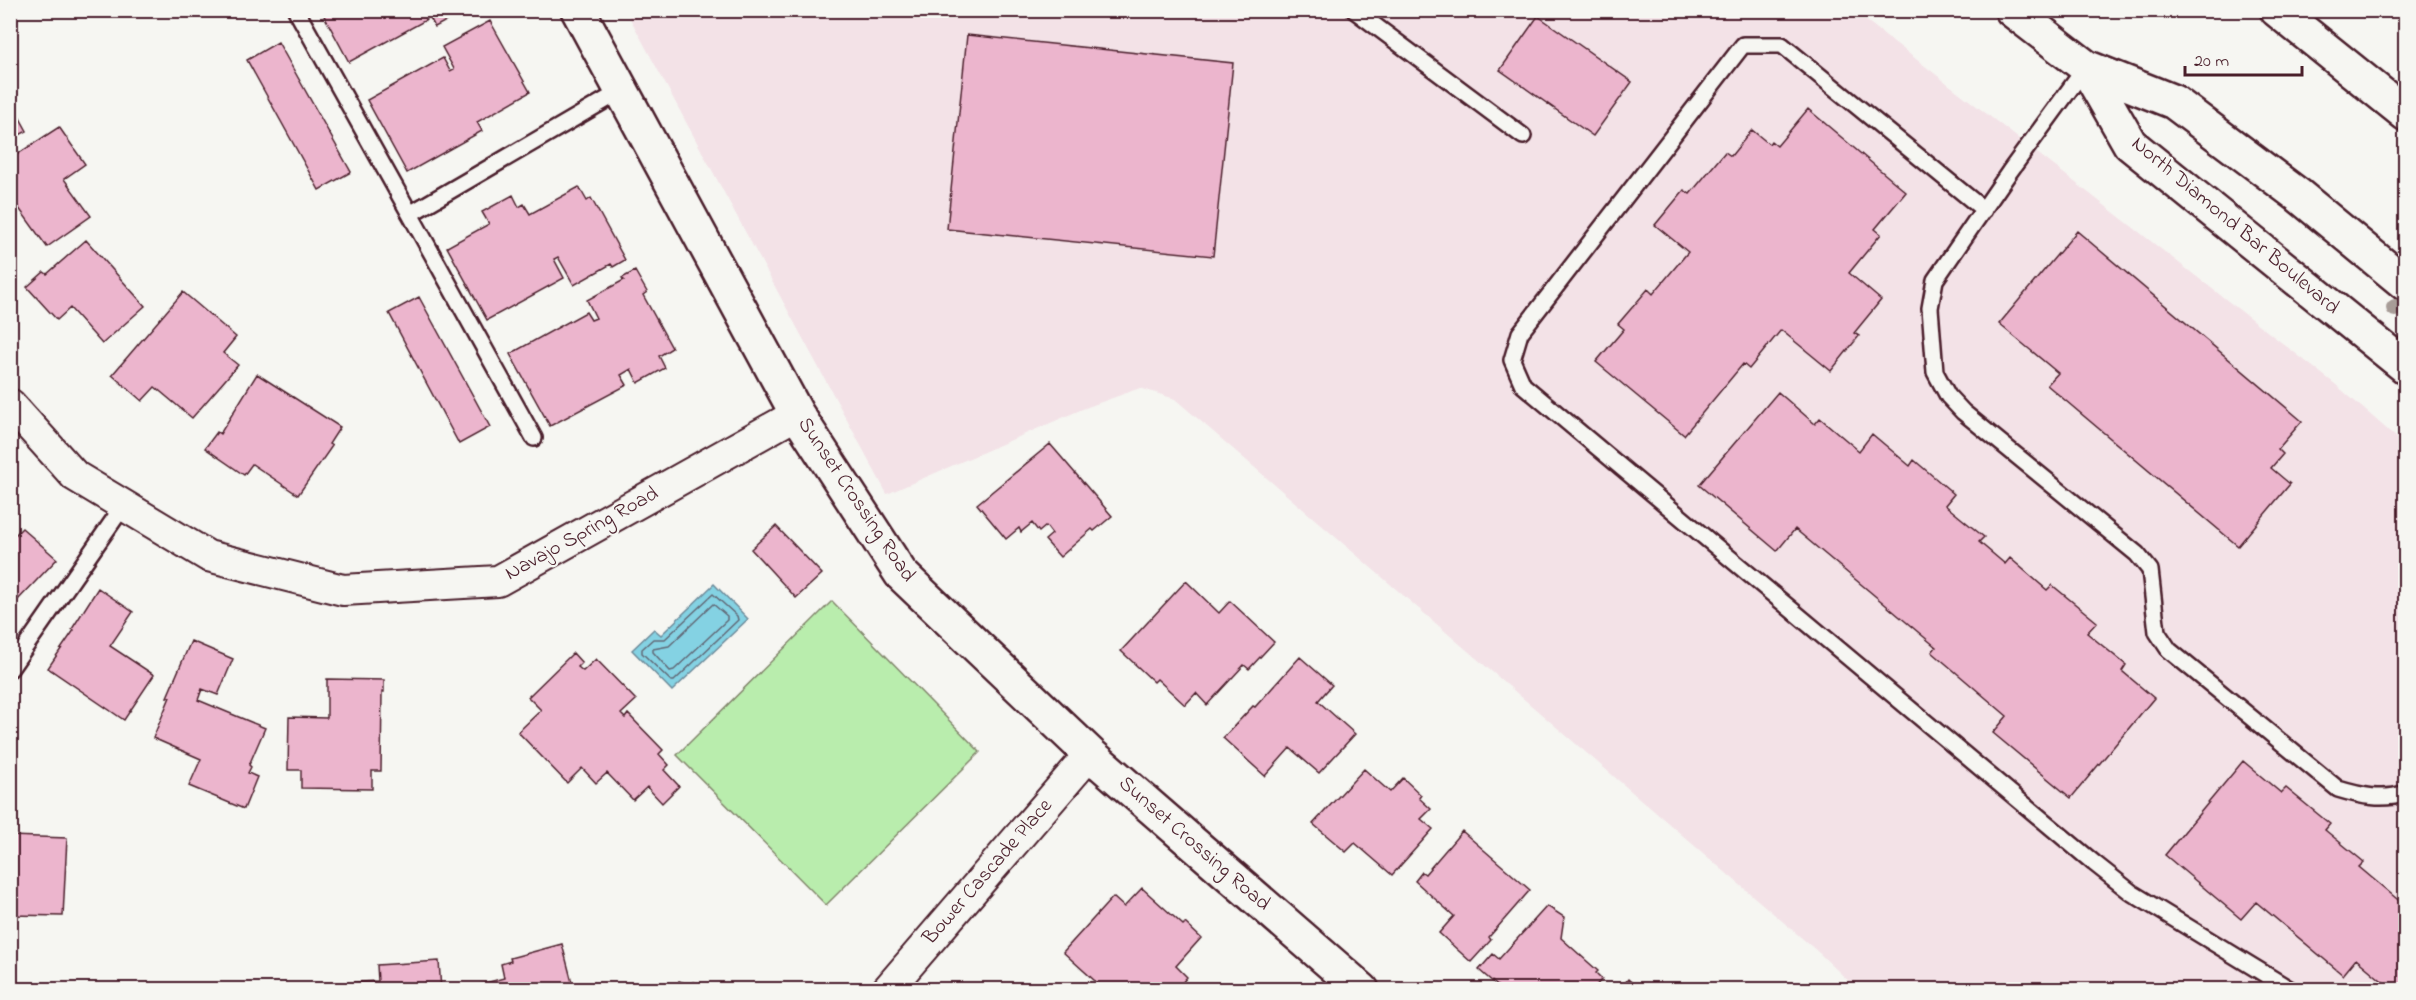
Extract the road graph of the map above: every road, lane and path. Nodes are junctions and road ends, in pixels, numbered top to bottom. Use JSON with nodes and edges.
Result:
{"nodes":[{"id":1,"x":296,"y":10,"type":"edge"},
{"id":2,"x":578,"y":10,"type":"edge"},
{"id":3,"x":1354,"y":10,"type":"edge"},
{"id":4,"x":2012,"y":10,"type":"edge"},
{"id":5,"x":2277,"y":10,"type":"edge"},
{"id":6,"x":2086,"y":67,"type":"junction"},
{"id":7,"x":621,"y":91,"type":"junction"},
{"id":8,"x":2406,"y":114,"type":"edge"},
{"id":9,"x":1523,"y":136,"type":"dead end"},
{"id":10,"x":1984,"y":210,"type":"junction"},
{"id":11,"x":410,"y":214,"type":"junction"},
{"id":12,"x":2406,"y":284,"type":"edge"},
{"id":13,"x":2406,"y":367,"type":"edge"},
{"id":14,"x":797,"y":414,"type":"junction"},
{"id":15,"x":14,"y":416,"type":"edge"},
{"id":16,"x":534,"y":438,"type":"dead end"},
{"id":17,"x":124,"y":505,"type":"junction"},
{"id":18,"x":10,"y":669,"type":"edge"},
{"id":19,"x":1090,"y":754,"type":"junction"},
{"id":20,"x":2406,"y":793,"type":"edge"},
{"id":21,"x":887,"y":990,"type":"edge"},
{"id":22,"x":1362,"y":990,"type":"edge"},
{"id":23,"x":2291,"y":990,"type":"edge"}],
"edges":[{"from":1,"to":11,"type":"lane"},
{"from":2,"to":7,"type":"main road","name":"Sunset Crossing Road"},
{"from":3,"to":9,"type":"lane"},
{"from":4,"to":6,"type":"main road","name":"North Diamond Bar Boulevard"},
{"from":5,"to":8,"type":"main road"},
{"from":6,"to":10,"type":"lane"},
{"from":6,"to":12,"type":"main road","name":"North Diamond Bar Boulevard"},
{"from":6,"to":13,"type":"main road","name":"North Diamond Bar Boulevard"},
{"from":7,"to":11,"type":"lane"},
{"from":7,"to":14,"type":"main road","name":"Sunset Crossing Road"},
{"from":10,"to":20,"type":"lane"},
{"from":10,"to":23,"type":"lane"},
{"from":11,"to":16,"type":"lane"},
{"from":14,"to":17,"type":"street","name":"Navajo Spring Road"},
{"from":14,"to":19,"type":"main road","name":"Sunset Crossing Road"},
{"from":15,"to":17,"type":"street","name":"Navajo Spring Road"},
{"from":17,"to":18,"type":"lane"},
{"from":19,"to":21,"type":"street","name":"Bower Cascade Place"},
{"from":19,"to":22,"type":"main road","name":"Sunset Crossing Road"}]}
